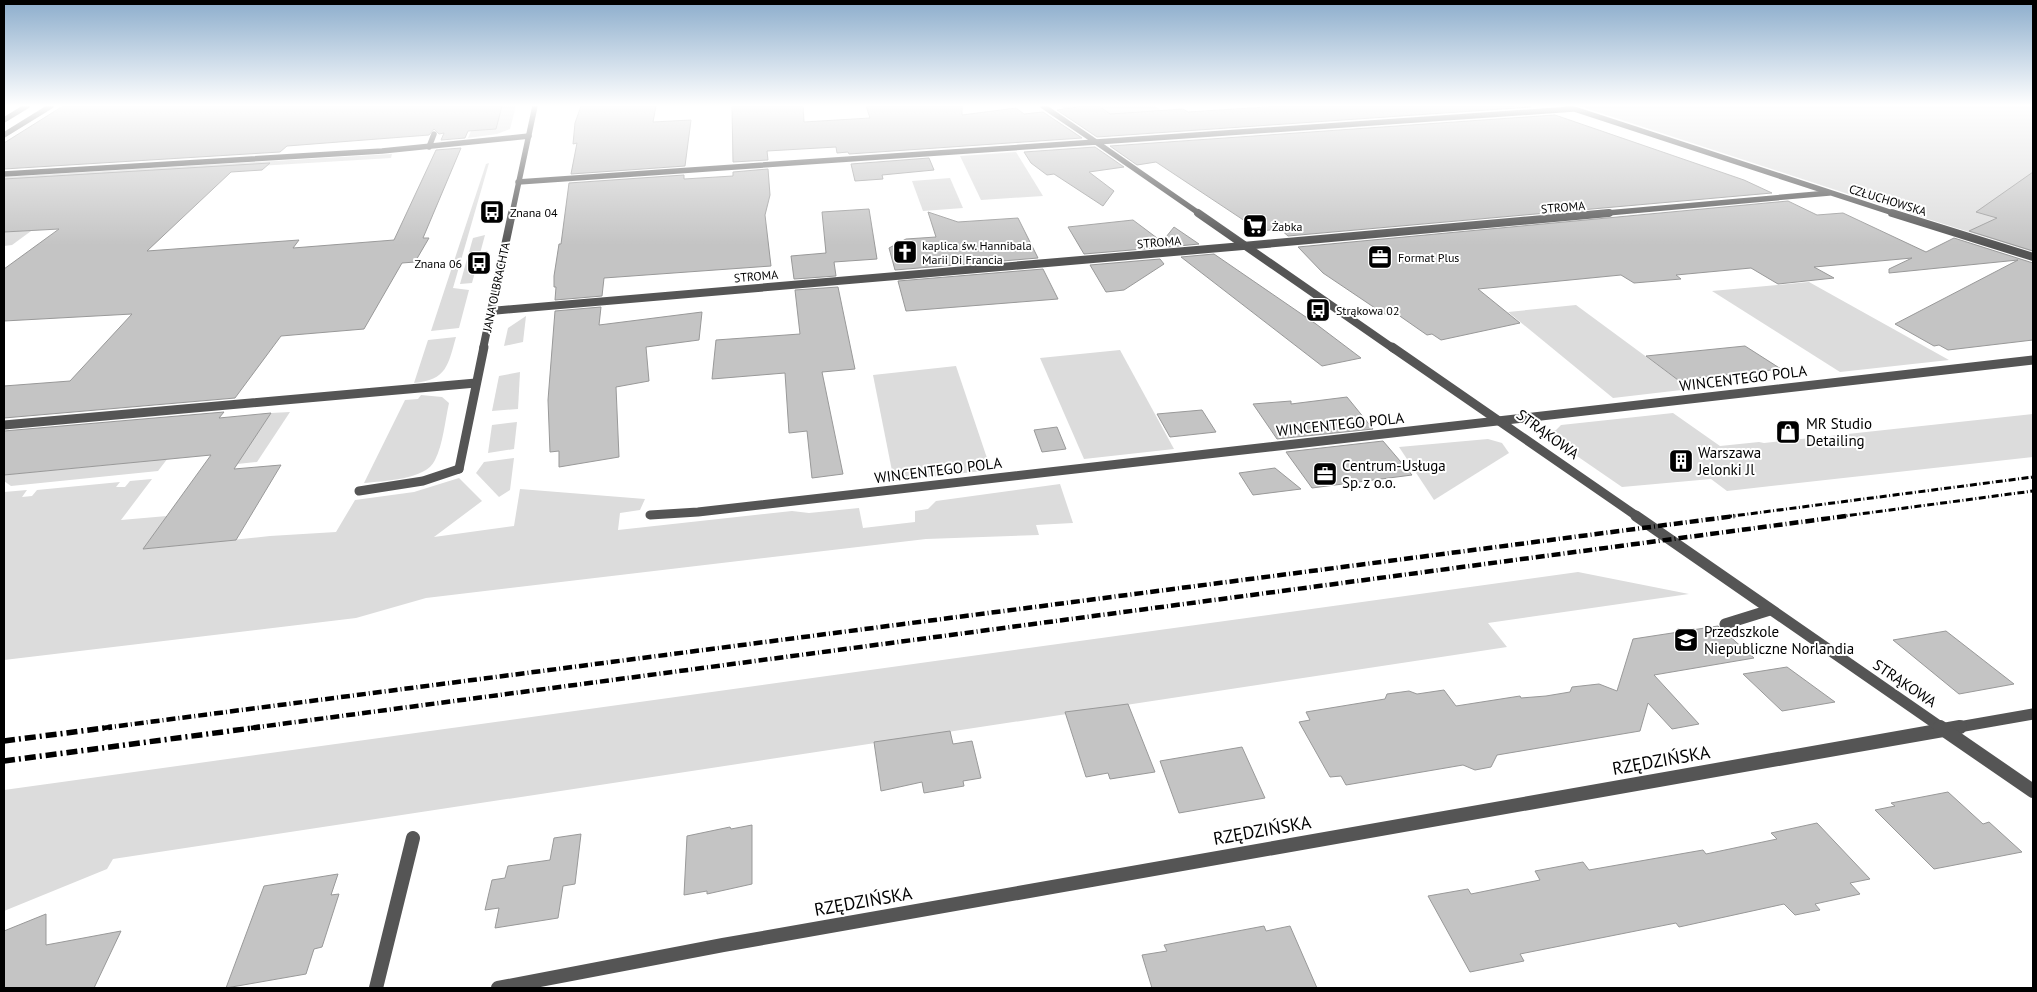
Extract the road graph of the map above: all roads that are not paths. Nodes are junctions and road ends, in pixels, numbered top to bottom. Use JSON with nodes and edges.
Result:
{"nodes":[{"id":1,"x":361,"y":152,"type":"edge"},
{"id":2,"x":525,"y":152,"type":"edge"},
{"id":3,"x":947,"y":152,"type":"edge"},
{"id":4,"x":1111,"y":152,"type":"edge"},
{"id":5,"x":1705,"y":152,"type":"edge"},
{"id":6,"x":4,"y":174,"type":"edge"},
{"id":7,"x":518,"y":182,"type":"junction"},
{"id":8,"x":1829,"y":193,"type":"junction"},
{"id":9,"x":1243,"y":246,"type":"junction"},
{"id":10,"x":2033,"y":257,"type":"edge"},
{"id":11,"x":491,"y":311,"type":"junction"},
{"id":12,"x":2033,"y":360,"type":"edge"},
{"id":13,"x":476,"y":383,"type":"junction"},
{"id":14,"x":1502,"y":421,"type":"junction"},
{"id":15,"x":4,"y":425,"type":"edge"},
{"id":16,"x":359,"y":491,"type":"dead end"},
{"id":17,"x":650,"y":515,"type":"dead end"},
{"id":18,"x":1770,"y":610,"type":"junction"},
{"id":19,"x":1725,"y":624,"type":"dead end"},
{"id":20,"x":2033,"y":714,"type":"edge"},
{"id":21,"x":1946,"y":730,"type":"junction"},
{"id":22,"x":2033,"y":791,"type":"edge"},
{"id":23,"x":413,"y":838,"type":"dead end"},
{"id":24,"x":376,"y":988,"type":"edge"},
{"id":25,"x":498,"y":988,"type":"edge"}],
"edges":[{"from":1,"to":6,"type":"street"},
{"from":2,"to":7,"type":"street","name":"JANA OLBRACHTA"},
{"from":3,"to":7,"type":"street"},
{"from":4,"to":9,"type":"street","name":"STRĄKOWA"},
{"from":5,"to":8,"type":"street","name":"CZŁUCHOWSKA"},
{"from":7,"to":11,"type":"street","name":"JANA OLBRACHTA"},
{"from":8,"to":9,"type":"street","name":"STROMA"},
{"from":8,"to":10,"type":"street","name":"CZŁUCHOWSKA"},
{"from":9,"to":11,"type":"street","name":"STROMA"},
{"from":9,"to":14,"type":"street","name":"STRĄKOWA"},
{"from":11,"to":13,"type":"street","name":"JANA OLBRACHTA"},
{"from":12,"to":14,"type":"street","name":"WINCENTEGO POLA"},
{"from":13,"to":15,"type":"street"},
{"from":13,"to":16,"type":"street","name":"JANA OLBRACHTA"},
{"from":14,"to":17,"type":"street","name":"WINCENTEGO POLA"},
{"from":14,"to":18,"type":"street","name":"STRĄKOWA"},
{"from":18,"to":19,"type":"street"},
{"from":18,"to":21,"type":"street","name":"STRĄKOWA"},
{"from":20,"to":21,"type":"street","name":"RZĘDZIŃSKA"},
{"from":21,"to":22,"type":"street","name":"STRĄKOWA"},
{"from":21,"to":25,"type":"street","name":"RZĘDZIŃSKA"},
{"from":23,"to":24,"type":"street"}]}
